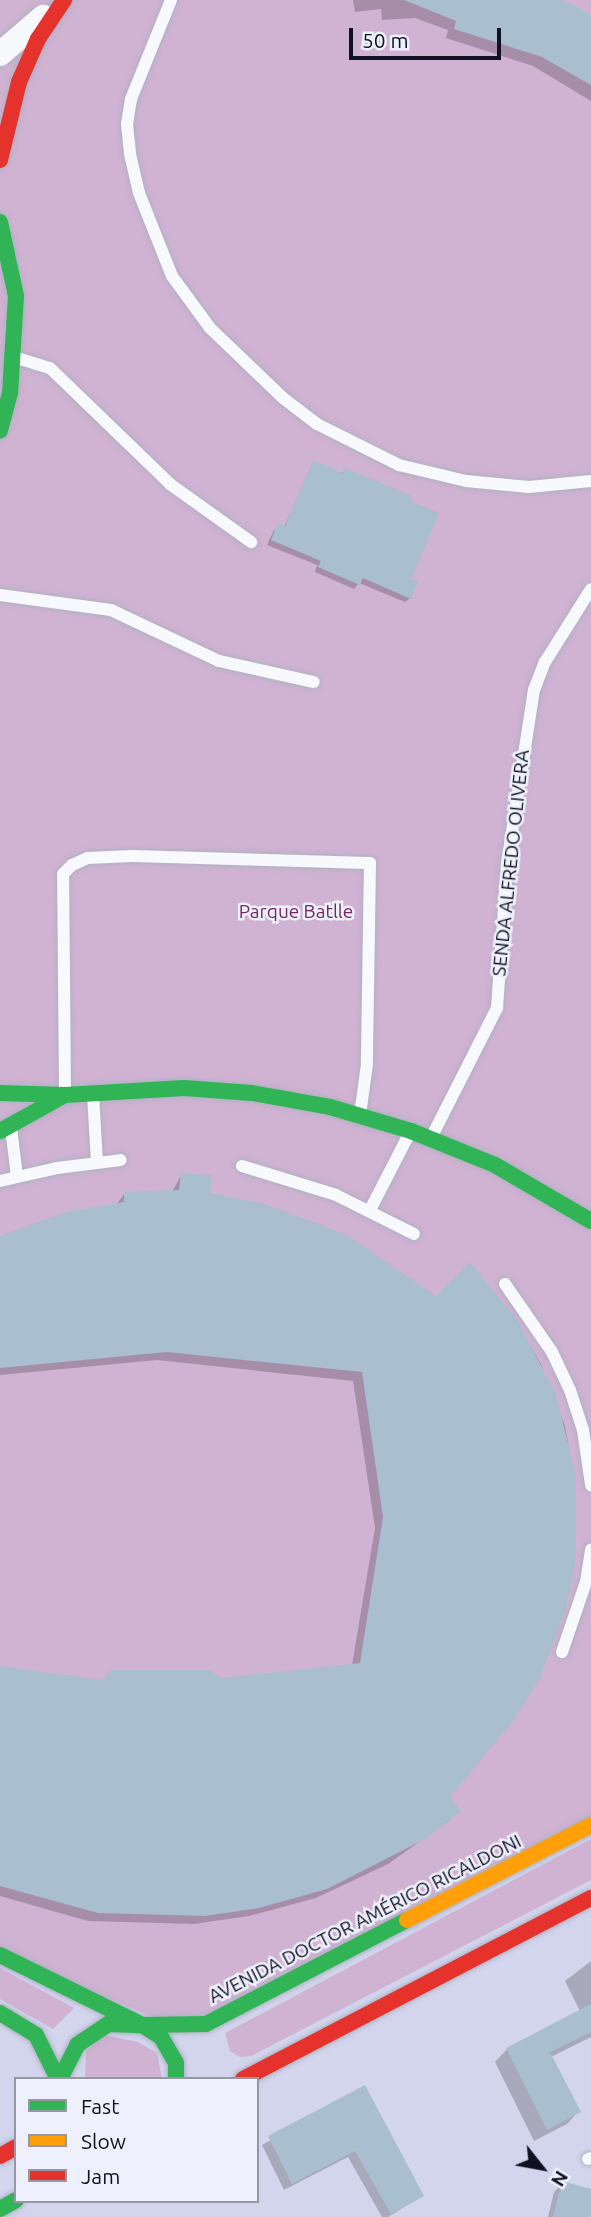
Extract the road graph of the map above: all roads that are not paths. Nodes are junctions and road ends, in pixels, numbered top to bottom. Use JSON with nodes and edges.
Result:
{"nodes":[{"id":1,"x":63,"y":0,"type":"edge"},
{"id":2,"x":171,"y":0,"type":"edge"},
{"id":3,"x":0,"y":54,"type":"edge"},
{"id":4,"x":0,"y":160,"type":"edge"},
{"id":5,"x":0,"y":222,"type":"edge"},
{"id":6,"x":15,"y":358,"type":"junction"},
{"id":7,"x":0,"y":431,"type":"edge"},
{"id":8,"x":591,"y":481,"type":"edge"},
{"id":9,"x":251,"y":542,"type":"dead end"},
{"id":10,"x":591,"y":589,"type":"edge"},
{"id":11,"x":0,"y":594,"type":"edge"},
{"id":12,"x":314,"y":682,"type":"dead end"},
{"id":13,"x":93,"y":1091,"type":"junction"},
{"id":14,"x":0,"y":1093,"type":"edge"},
{"id":15,"x":65,"y":1095,"type":"junction"},
{"id":16,"x":360,"y":1116,"type":"junction"},
{"id":17,"x":6,"y":1129,"type":"edge"},
{"id":18,"x":411,"y":1131,"type":"junction"},
{"id":19,"x":431,"y":1139,"type":"junction"},
{"id":20,"x":121,"y":1160,"type":"dead end"},
{"id":21,"x":97,"y":1161,"type":"junction"},
{"id":22,"x":242,"y":1166,"type":"dead end"},
{"id":23,"x":17,"y":1176,"type":"junction"},
{"id":24,"x":0,"y":1181,"type":"edge"},
{"id":25,"x":370,"y":1210,"type":"junction"},
{"id":26,"x":591,"y":1221,"type":"edge"},
{"id":27,"x":414,"y":1234,"type":"dead end"},
{"id":28,"x":505,"y":1284,"type":"dead end"},
{"id":29,"x":591,"y":1476,"type":"edge"},
{"id":30,"x":591,"y":1549,"type":"edge"},
{"id":31,"x":562,"y":1653,"type":"dead end"},
{"id":32,"x":591,"y":1825,"type":"edge"},
{"id":33,"x":591,"y":1899,"type":"edge"},
{"id":34,"x":0,"y":1955,"type":"edge"},
{"id":35,"x":0,"y":2013,"type":"edge"},
{"id":36,"x":142,"y":2025,"type":"junction"},
{"id":37,"x":58,"y":2077,"type":"edge"},
{"id":38,"x":60,"y":2077,"type":"edge"},
{"id":39,"x":176,"y":2077,"type":"edge"},
{"id":40,"x":247,"y":2077,"type":"edge"}],
"edges":[{"from":1,"to":3,"type":"street"},
{"from":1,"to":4,"type":"street"},
{"from":2,"to":8,"type":"lane"},
{"from":5,"to":6,"type":"street"},
{"from":6,"to":7,"type":"street"},
{"from":6,"to":9,"type":"lane"},
{"from":10,"to":19,"type":"lane","name":"SENDA ALFREDO OLIVERA"},
{"from":11,"to":12,"type":"lane"},
{"from":13,"to":15,"type":"street"},
{"from":13,"to":16,"type":"street"},
{"from":13,"to":21,"type":"lane"},
{"from":14,"to":15,"type":"street"},
{"from":15,"to":16,"type":"lane"},
{"from":15,"to":17,"type":"street"},
{"from":16,"to":18,"type":"street"},
{"from":17,"to":23,"type":"lane"},
{"from":18,"to":19,"type":"street"},
{"from":18,"to":25,"type":"lane"},
{"from":19,"to":26,"type":"street"},
{"from":20,"to":21,"type":"lane"},
{"from":21,"to":23,"type":"lane"},
{"from":22,"to":25,"type":"lane"},
{"from":23,"to":24,"type":"lane"},
{"from":25,"to":27,"type":"lane"},
{"from":28,"to":29,"type":"lane"},
{"from":30,"to":31,"type":"lane"},
{"from":32,"to":36,"type":"street","name":"AVENIDA DOCTOR AMÉRICO RICALDONI"},
{"from":33,"to":40,"type":"street"},
{"from":34,"to":36,"type":"street","name":"AVENIDA DOCTOR AMÉRICO RICALDONI"},
{"from":35,"to":37,"type":"street"},
{"from":36,"to":38,"type":"street"},
{"from":36,"to":39,"type":"street"}]}
